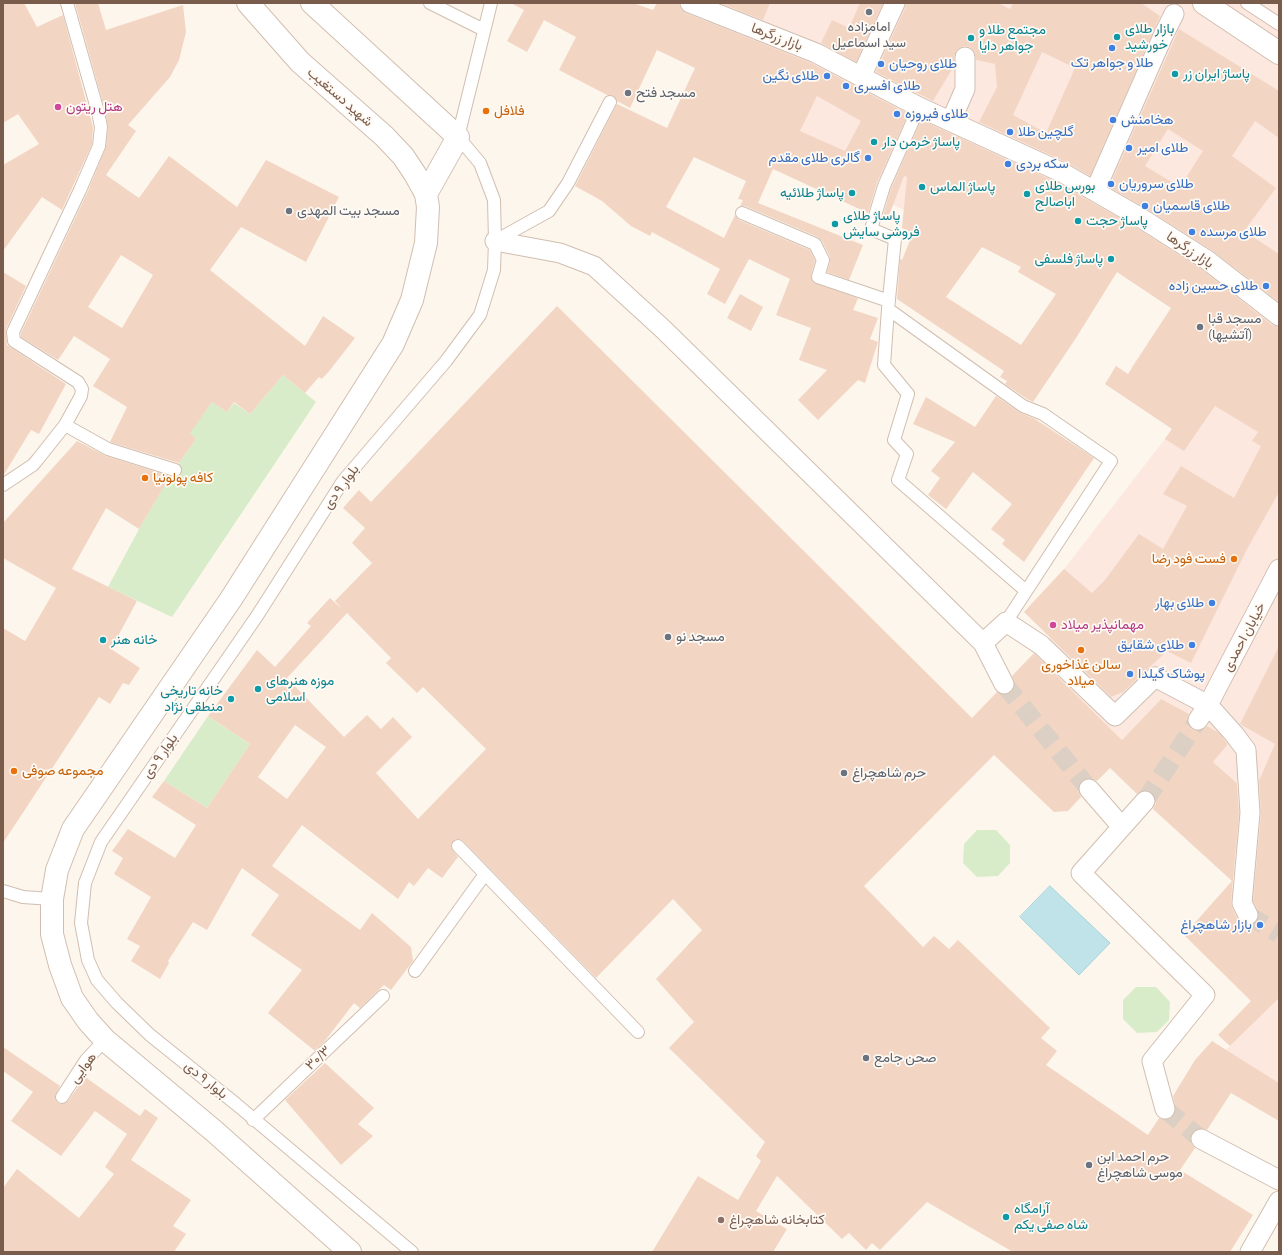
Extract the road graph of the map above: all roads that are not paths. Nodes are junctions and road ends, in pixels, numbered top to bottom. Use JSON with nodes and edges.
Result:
{"nodes":[{"id":1,"x":67,"y":3,"type":"edge"},
{"id":2,"x":248,"y":3,"type":"edge"},
{"id":3,"x":312,"y":3,"type":"edge"},
{"id":4,"x":430,"y":3,"type":"edge"},
{"id":5,"x":491,"y":3,"type":"edge"},
{"id":6,"x":690,"y":3,"type":"edge"},
{"id":7,"x":895,"y":3,"type":"edge"},
{"id":8,"x":1204,"y":3,"type":"edge"},
{"id":9,"x":1247,"y":3,"type":"edge"},
{"id":10,"x":1174,"y":14,"type":"dead end"},
{"id":11,"x":1279,"y":24,"type":"edge"},
{"id":12,"x":484,"y":30,"type":"junction"},
{"id":13,"x":1279,"y":53,"type":"edge"},
{"id":14,"x":965,"y":57,"type":"dead end"},
{"id":15,"x":861,"y":77,"type":"junction"},
{"id":16,"x":610,"y":102,"type":"dead end"},
{"id":17,"x":919,"y":107,"type":"junction"},
{"id":18,"x":951,"y":122,"type":"junction"},
{"id":19,"x":458,"y":136,"type":"junction"},
{"id":20,"x":1095,"y":191,"type":"junction"},
{"id":21,"x":426,"y":194,"type":"junction"},
{"id":22,"x":742,"y":213,"type":"dead end"},
{"id":23,"x":495,"y":241,"type":"junction"},
{"id":24,"x":889,"y":305,"type":"junction"},
{"id":25,"x":1279,"y":316,"type":"edge"},
{"id":26,"x":9,"y":341,"type":"edge"},
{"id":27,"x":65,"y":425,"type":"junction"},
{"id":28,"x":174,"y":470,"type":"dead end"},
{"id":29,"x":3,"y":485,"type":"edge"},
{"id":30,"x":1279,"y":570,"type":"edge"},
{"id":31,"x":1026,"y":591,"type":"junction"},
{"id":32,"x":1006,"y":622,"type":"junction"},
{"id":33,"x":983,"y":644,"type":"junction"},
{"id":34,"x":1004,"y":684,"type":"tunnel mouth"},
{"id":35,"x":1203,"y":712,"type":"junction"},
{"id":36,"x":1089,"y":789,"type":"tunnel mouth"},
{"id":37,"x":1145,"y":801,"type":"tunnel mouth"},
{"id":38,"x":1122,"y":827,"type":"junction"},
{"id":39,"x":458,"y":846,"type":"dead end"},
{"id":40,"x":485,"y":874,"type":"junction"},
{"id":41,"x":3,"y":891,"type":"edge"},
{"id":42,"x":52,"y":899,"type":"junction"},
{"id":43,"x":1248,"y":915,"type":"tunnel mouth"},
{"id":44,"x":415,"y":971,"type":"dead end"},
{"id":45,"x":383,"y":996,"type":"dead end"},
{"id":46,"x":638,"y":1032,"type":"dead end"},
{"id":47,"x":105,"y":1040,"type":"junction"},
{"id":48,"x":62,"y":1096,"type":"dead end"},
{"id":49,"x":1165,"y":1109,"type":"tunnel mouth"},
{"id":50,"x":254,"y":1120,"type":"junction"},
{"id":51,"x":1202,"y":1138,"type":"tunnel mouth"},
{"id":52,"x":1279,"y":1180,"type":"edge"},
{"id":53,"x":1279,"y":1201,"type":"edge"},
{"id":54,"x":347,"y":1251,"type":"edge"},
{"id":55,"x":412,"y":1252,"type":"edge"},
{"id":56,"x":1250,"y":1252,"type":"edge"}],
"edges":[{"from":1,"to":26,"type":"lane"},
{"from":2,"to":21,"type":"street","name":"شهید دستغیب"},
{"from":3,"to":19,"type":"street"},
{"from":4,"to":12,"type":"lane"},
{"from":5,"to":12,"type":"lane"},
{"from":6,"to":15,"type":"street","name":"بازار زرگرها"},
{"from":7,"to":15,"type":"street"},
{"from":8,"to":13,"type":"street"},
{"from":9,"to":11,"type":"lane"},
{"from":10,"to":20,"type":"street"},
{"from":12,"to":19,"type":"lane"},
{"from":14,"to":18,"type":"street"},
{"from":15,"to":17,"type":"street","name":"بازار زرگرها"},
{"from":16,"to":23,"type":"lane"},
{"from":17,"to":18,"type":"street","name":"بازار زرگرها"},
{"from":17,"to":24,"type":"lane"},
{"from":18,"to":20,"type":"street","name":"بازار زرگرها"},
{"from":19,"to":21,"type":"street"},
{"from":19,"to":23,"type":"lane","name":"بلوار ۹ دی"},
{"from":20,"to":25,"type":"street","name":"بازار زرگرها"},
{"from":21,"to":42,"type":"street"},
{"from":22,"to":24,"type":"lane"},
{"from":23,"to":33,"type":"street"},
{"from":23,"to":50,"type":"lane","name":"بلوار ۹ دی"},
{"from":24,"to":31,"type":"lane"},
{"from":24,"to":31,"type":"lane"},
{"from":26,"to":27,"type":"lane"},
{"from":27,"to":28,"type":"lane"},
{"from":27,"to":29,"type":"lane"},
{"from":30,"to":35,"type":"street","name":"خیابان احمدی"},
{"from":31,"to":32,"type":"lane"},
{"from":32,"to":33,"type":"street"},
{"from":32,"to":35,"type":"street"},
{"from":33,"to":34,"type":"street"},
{"from":35,"to":43,"type":"street"},
{"from":36,"to":38,"type":"street"},
{"from":37,"to":38,"type":"street"},
{"from":38,"to":49,"type":"street"},
{"from":39,"to":40,"type":"lane"},
{"from":40,"to":44,"type":"lane"},
{"from":40,"to":46,"type":"lane"},
{"from":41,"to":42,"type":"lane"},
{"from":42,"to":47,"type":"street"},
{"from":45,"to":50,"type":"lane","name":"۳۰/۳"},
{"from":47,"to":48,"type":"lane","name":"هوایی"},
{"from":47,"to":54,"type":"street"},
{"from":50,"to":55,"type":"lane","name":"بلوار ۹ دی"},
{"from":51,"to":52,"type":"street"},
{"from":53,"to":56,"type":"street"}]}
